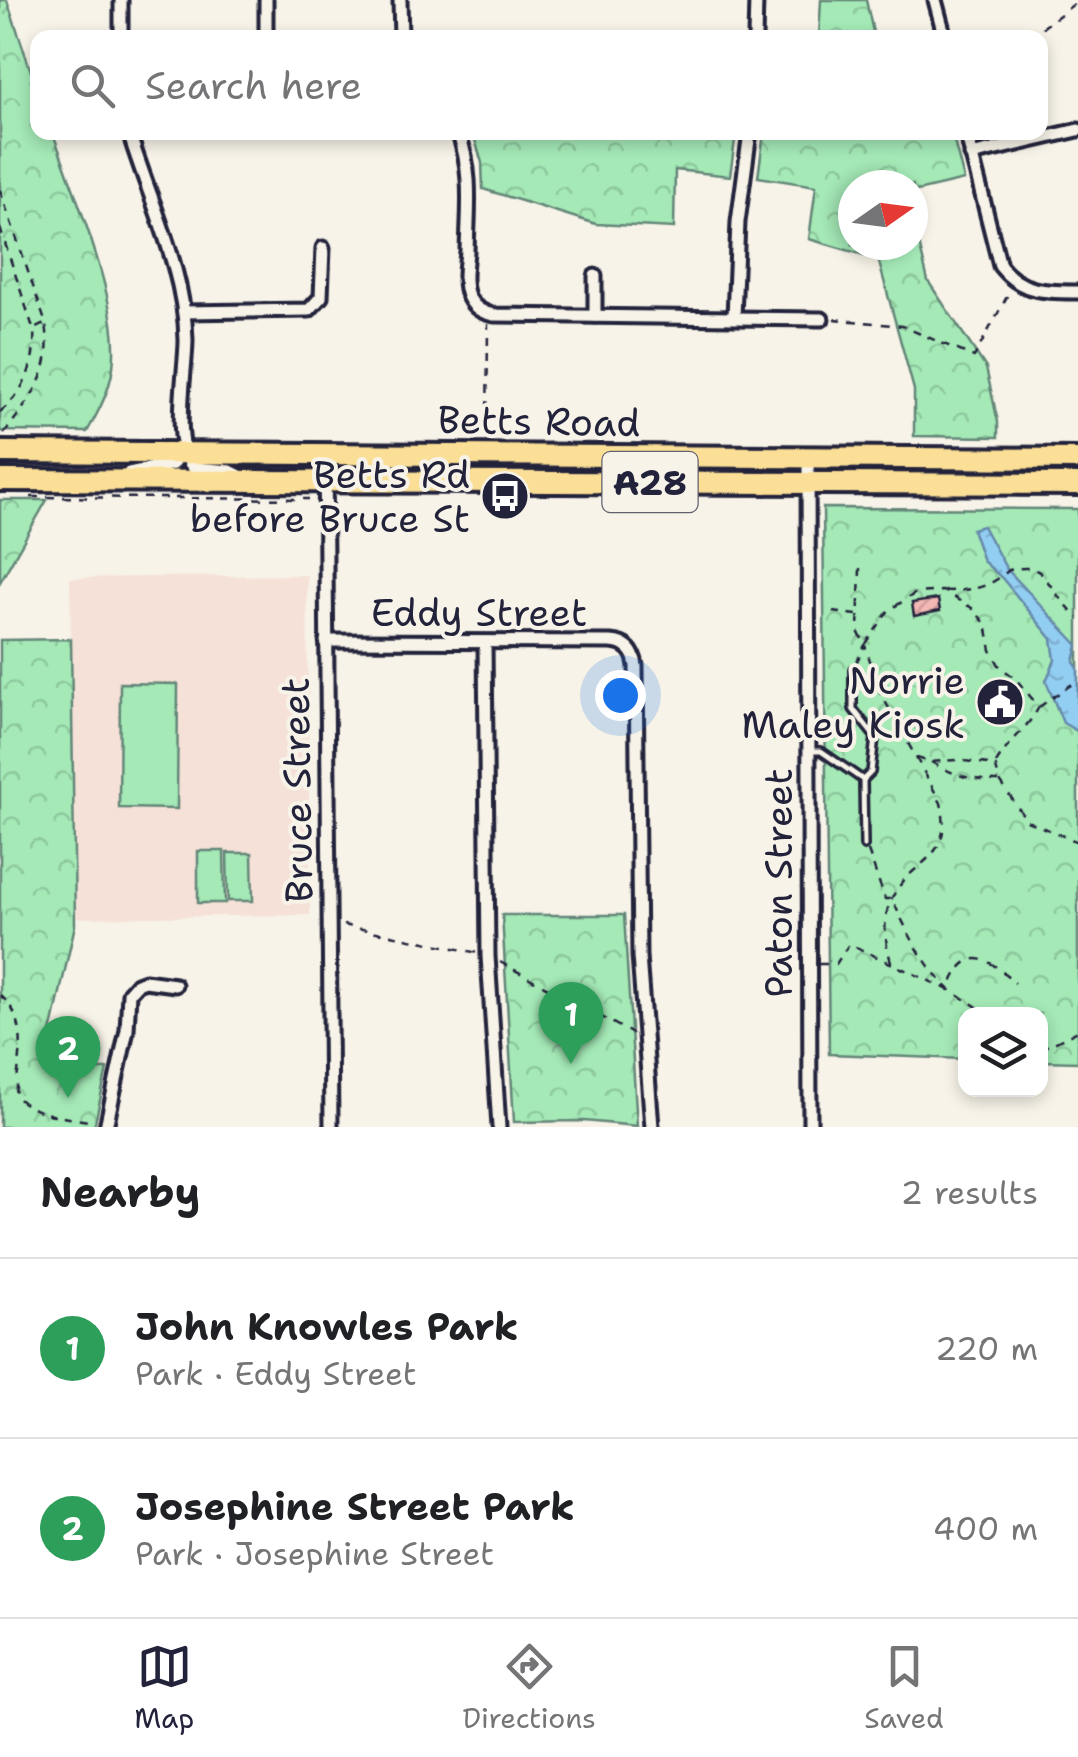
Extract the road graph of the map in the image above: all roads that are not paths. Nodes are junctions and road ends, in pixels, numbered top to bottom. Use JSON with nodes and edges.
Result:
{"nodes":[{"id":1,"x":122,"y":0,"type":"edge"},
{"id":2,"x":266,"y":0,"type":"edge"},
{"id":3,"x":400,"y":0,"type":"edge"},
{"id":4,"x":756,"y":0,"type":"edge"},
{"id":5,"x":935,"y":0,"type":"edge"},
{"id":6,"x":121,"y":30,"type":"edge"},
{"id":7,"x":266,"y":30,"type":"edge"},
{"id":8,"x":401,"y":30,"type":"edge"},
{"id":9,"x":755,"y":30,"type":"edge"},
{"id":10,"x":943,"y":30,"type":"edge"},
{"id":11,"x":1078,"y":130,"type":"edge"},
{"id":12,"x":1048,"y":137,"type":"edge"},
{"id":13,"x":132,"y":140,"type":"edge"},
{"id":14,"x":461,"y":140,"type":"edge"},
{"id":15,"x":749,"y":140,"type":"edge"},
{"id":16,"x":968,"y":140,"type":"edge"},
{"id":17,"x":1035,"y":140,"type":"edge"},
{"id":18,"x":971,"y":155,"type":"junction"},
{"id":19,"x":323,"y":248,"type":"dead end"},
{"id":20,"x":595,"y":276,"type":"dead end"},
{"id":21,"x":1078,"y":292,"type":"edge"},
{"id":22,"x":474,"y":306,"type":"junction"},
{"id":23,"x":184,"y":312,"type":"junction"},
{"id":24,"x":464,"y":316,"type":"dead end"},
{"id":25,"x":594,"y":316,"type":"junction"},
{"id":26,"x":734,"y":317,"type":"junction"},
{"id":27,"x":822,"y":319,"type":"road end"},
{"id":28,"x":6,"y":448,"type":"edge"},
{"id":29,"x":182,"y":452,"type":"junction"},
{"id":30,"x":325,"y":452,"type":"junction"},
{"id":31,"x":808,"y":458,"type":"junction"},
{"id":32,"x":1078,"y":459,"type":"edge"},
{"id":33,"x":0,"y":480,"type":"edge"},
{"id":34,"x":116,"y":480,"type":"junction"},
{"id":35,"x":247,"y":480,"type":"junction"},
{"id":36,"x":325,"y":480,"type":"junction"},
{"id":37,"x":808,"y":482,"type":"junction"},
{"id":38,"x":1078,"y":484,"type":"edge"},
{"id":39,"x":326,"y":641,"type":"junction"},
{"id":40,"x":485,"y":642,"type":"junction"},
{"id":41,"x":853,"y":669,"type":"road end"},
{"id":42,"x":808,"y":751,"type":"junction"},
{"id":43,"x":863,"y":780,"type":"junction"},
{"id":44,"x":864,"y":846,"type":"road end"},
{"id":45,"x":176,"y":986,"type":"dead end"},
{"id":46,"x":106,"y":1126,"type":"edge"},
{"id":47,"x":332,"y":1127,"type":"edge"},
{"id":48,"x":499,"y":1127,"type":"edge"},
{"id":49,"x":652,"y":1127,"type":"edge"},
{"id":50,"x":810,"y":1127,"type":"edge"}],
"edges":[{"from":1,"to":6,"type":"street"},
{"from":2,"to":7,"type":"street"},
{"from":3,"to":8,"type":"street"},
{"from":4,"to":9,"type":"street"},
{"from":5,"to":10,"type":"street"},
{"from":11,"to":12,"type":"street"},
{"from":13,"to":23,"type":"street"},
{"from":14,"to":22,"type":"street"},
{"from":15,"to":26,"type":"street"},
{"from":16,"to":18,"type":"street"},
{"from":17,"to":18,"type":"street"},
{"from":18,"to":21,"type":"street"},
{"from":19,"to":23,"type":"street"},
{"from":20,"to":25,"type":"street"},
{"from":22,"to":24,"type":"street"},
{"from":22,"to":25,"type":"street"},
{"from":23,"to":29,"type":"street"},
{"from":25,"to":26,"type":"street"},
{"from":26,"to":27,"type":"street"},
{"from":28,"to":29,"type":"highway","name":"Betts Road","number":"A28"},
{"from":29,"to":30,"type":"highway","name":"Betts Road","number":"A28"},
{"from":29,"to":34,"type":"street"},
{"from":29,"to":35,"type":"street"},
{"from":30,"to":31,"type":"highway","name":"Betts Road","number":"A28"},
{"from":30,"to":36,"type":"street","name":"Bruce Street"},
{"from":31,"to":32,"type":"highway","name":"Betts Road","number":"A28"},
{"from":31,"to":37,"type":"street","name":"Paton Street"},
{"from":33,"to":34,"type":"highway","name":"Betts Road","number":"A28"},
{"from":34,"to":35,"type":"highway","name":"Betts Road","number":"A28"},
{"from":35,"to":36,"type":"highway","name":"Betts Road","number":"A28"},
{"from":36,"to":37,"type":"highway","name":"Betts Road","number":"A28"},
{"from":36,"to":39,"type":"street","name":"Bruce Street"},
{"from":37,"to":38,"type":"highway","name":"Betts Road","number":"A28"},
{"from":37,"to":42,"type":"street","name":"Paton Street"},
{"from":39,"to":40,"type":"street","name":"Eddy Street"},
{"from":39,"to":47,"type":"street","name":"Bruce Street"},
{"from":40,"to":48,"type":"street"},
{"from":40,"to":49,"type":"street","name":"Eddy Street"},
{"from":41,"to":43,"type":"lane"},
{"from":42,"to":43,"type":"lane"},
{"from":42,"to":50,"type":"street","name":"Paton Street"},
{"from":43,"to":44,"type":"lane"},
{"from":45,"to":46,"type":"street"}]}
